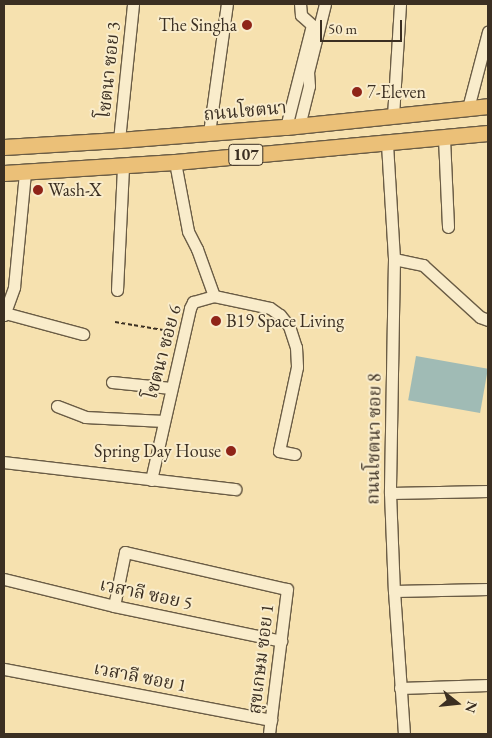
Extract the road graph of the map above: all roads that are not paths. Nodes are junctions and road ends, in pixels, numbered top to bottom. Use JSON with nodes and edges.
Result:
{"nodes":[{"id":1,"x":132,"y":4,"type":"edge"},
{"id":2,"x":227,"y":4,"type":"edge"},
{"id":3,"x":300,"y":4,"type":"edge"},
{"id":4,"x":325,"y":4,"type":"edge"},
{"id":5,"x":400,"y":4,"type":"edge"},
{"id":6,"x":488,"y":32,"type":"edge"},
{"id":7,"x":488,"y":106,"type":"edge"},
{"id":8,"x":468,"y":108,"type":"junction"},
{"id":9,"x":393,"y":116,"type":"junction"},
{"id":10,"x":292,"y":126,"type":"junction"},
{"id":11,"x":209,"y":133,"type":"junction"},
{"id":12,"x":488,"y":133,"type":"edge"},
{"id":13,"x":444,"y":138,"type":"junction"},
{"id":14,"x":119,"y":140,"type":"junction"},
{"id":15,"x":387,"y":144,"type":"junction"},
{"id":16,"x":4,"y":146,"type":"edge"},
{"id":17,"x":175,"y":162,"type":"junction"},
{"id":18,"x":123,"y":166,"type":"junction"},
{"id":19,"x":25,"y":172,"type":"junction"},
{"id":20,"x":4,"y":173,"type":"edge"},
{"id":21,"x":448,"y":227,"type":"dead end"},
{"id":22,"x":394,"y":259,"type":"junction"},
{"id":23,"x":117,"y":290,"type":"dead end"},
{"id":24,"x":214,"y":296,"type":"junction"},
{"id":25,"x":4,"y":314,"type":"edge"},
{"id":26,"x":488,"y":320,"type":"edge"},
{"id":27,"x":83,"y":334,"type":"dead end"},
{"id":28,"x":112,"y":382,"type":"dead end"},
{"id":29,"x":171,"y":388,"type":"junction"},
{"id":30,"x":57,"y":406,"type":"dead end"},
{"id":31,"x":164,"y":420,"type":"junction"},
{"id":32,"x":295,"y":454,"type":"dead end"},
{"id":33,"x":4,"y":462,"type":"edge"},
{"id":34,"x":150,"y":480,"type":"junction"},
{"id":35,"x":235,"y":489,"type":"dead end"},
{"id":36,"x":488,"y":491,"type":"edge"},
{"id":37,"x":390,"y":493,"type":"junction"},
{"id":38,"x":4,"y":579,"type":"edge"},
{"id":39,"x":488,"y":589,"type":"edge"},
{"id":40,"x":394,"y":592,"type":"junction"},
{"id":41,"x":114,"y":606,"type":"junction"},
{"id":42,"x":281,"y":641,"type":"junction"},
{"id":43,"x":4,"y":669,"type":"edge"},
{"id":44,"x":488,"y":685,"type":"edge"},
{"id":45,"x":400,"y":688,"type":"junction"},
{"id":46,"x":271,"y":720,"type":"junction"},
{"id":47,"x":269,"y":734,"type":"edge"},
{"id":48,"x":404,"y":734,"type":"edge"}],
"edges":[{"from":1,"to":14,"type":"street","name":"โชตนา ซอย 3"},
{"from":2,"to":11,"type":"street"},
{"from":3,"to":10,"type":"street"},
{"from":4,"to":10,"type":"street"},
{"from":5,"to":9,"type":"street"},
{"from":6,"to":8,"type":"street"},
{"from":7,"to":8,"type":"main road","name":"ถนนโชตนา","number":"107"},
{"from":8,"to":9,"type":"main road","name":"ถนนโชตนา","number":"107"},
{"from":9,"to":10,"type":"main road","name":"ถนนโชตนา","number":"107"},
{"from":10,"to":11,"type":"main road","name":"ถนนโชตนา","number":"107"},
{"from":11,"to":14,"type":"main road","name":"ถนนโชตนา","number":"107"},
{"from":12,"to":13,"type":"main road","number":"107"},
{"from":13,"to":15,"type":"main road","number":"107"},
{"from":13,"to":21,"type":"street"},
{"from":14,"to":16,"type":"main road","name":"ถนนโชตนา","number":"107"},
{"from":15,"to":17,"type":"main road","number":"107"},
{"from":15,"to":22,"type":"street","name":"ถนนโชตนา ซอย 8"},
{"from":17,"to":18,"type":"main road","number":"107"},
{"from":17,"to":24,"type":"street"},
{"from":18,"to":19,"type":"main road","number":"107"},
{"from":18,"to":23,"type":"street"},
{"from":19,"to":20,"type":"main road","number":"107"},
{"from":19,"to":25,"type":"street"},
{"from":22,"to":26,"type":"street"},
{"from":22,"to":37,"type":"street","name":"ถนนโชตนา ซอย 8"},
{"from":24,"to":29,"type":"street","name":"โชตนา ซอย 6"},
{"from":24,"to":32,"type":"street"},
{"from":25,"to":27,"type":"street"},
{"from":28,"to":29,"type":"street"},
{"from":29,"to":31,"type":"street","name":"โชตนา ซอย 6"},
{"from":30,"to":31,"type":"street"},
{"from":31,"to":34,"type":"street","name":"โชตนา ซอย 6"},
{"from":33,"to":34,"type":"street"},
{"from":34,"to":35,"type":"street"},
{"from":36,"to":37,"type":"street"},
{"from":37,"to":40,"type":"street","name":"ถนนโชตนา ซอย 8"},
{"from":38,"to":41,"type":"street","name":"เวสาลี ซอย 5"},
{"from":39,"to":40,"type":"street"},
{"from":40,"to":45,"type":"street","name":"ถนนโชตนา ซอย 8"},
{"from":41,"to":42,"type":"street","name":"เวสาลี ซอย 5"},
{"from":41,"to":42,"type":"street","name":"สุขเกษม ซอย 1"},
{"from":42,"to":46,"type":"street","name":"สุขเกษม ซอย 1"},
{"from":43,"to":46,"type":"street","name":"เวสาลี ซอย 1"},
{"from":44,"to":45,"type":"street"},
{"from":45,"to":48,"type":"street","name":"ถนนโชตนา ซอย 8"},
{"from":46,"to":47,"type":"street","name":"สุขเกษม ซอย 1"}]}
